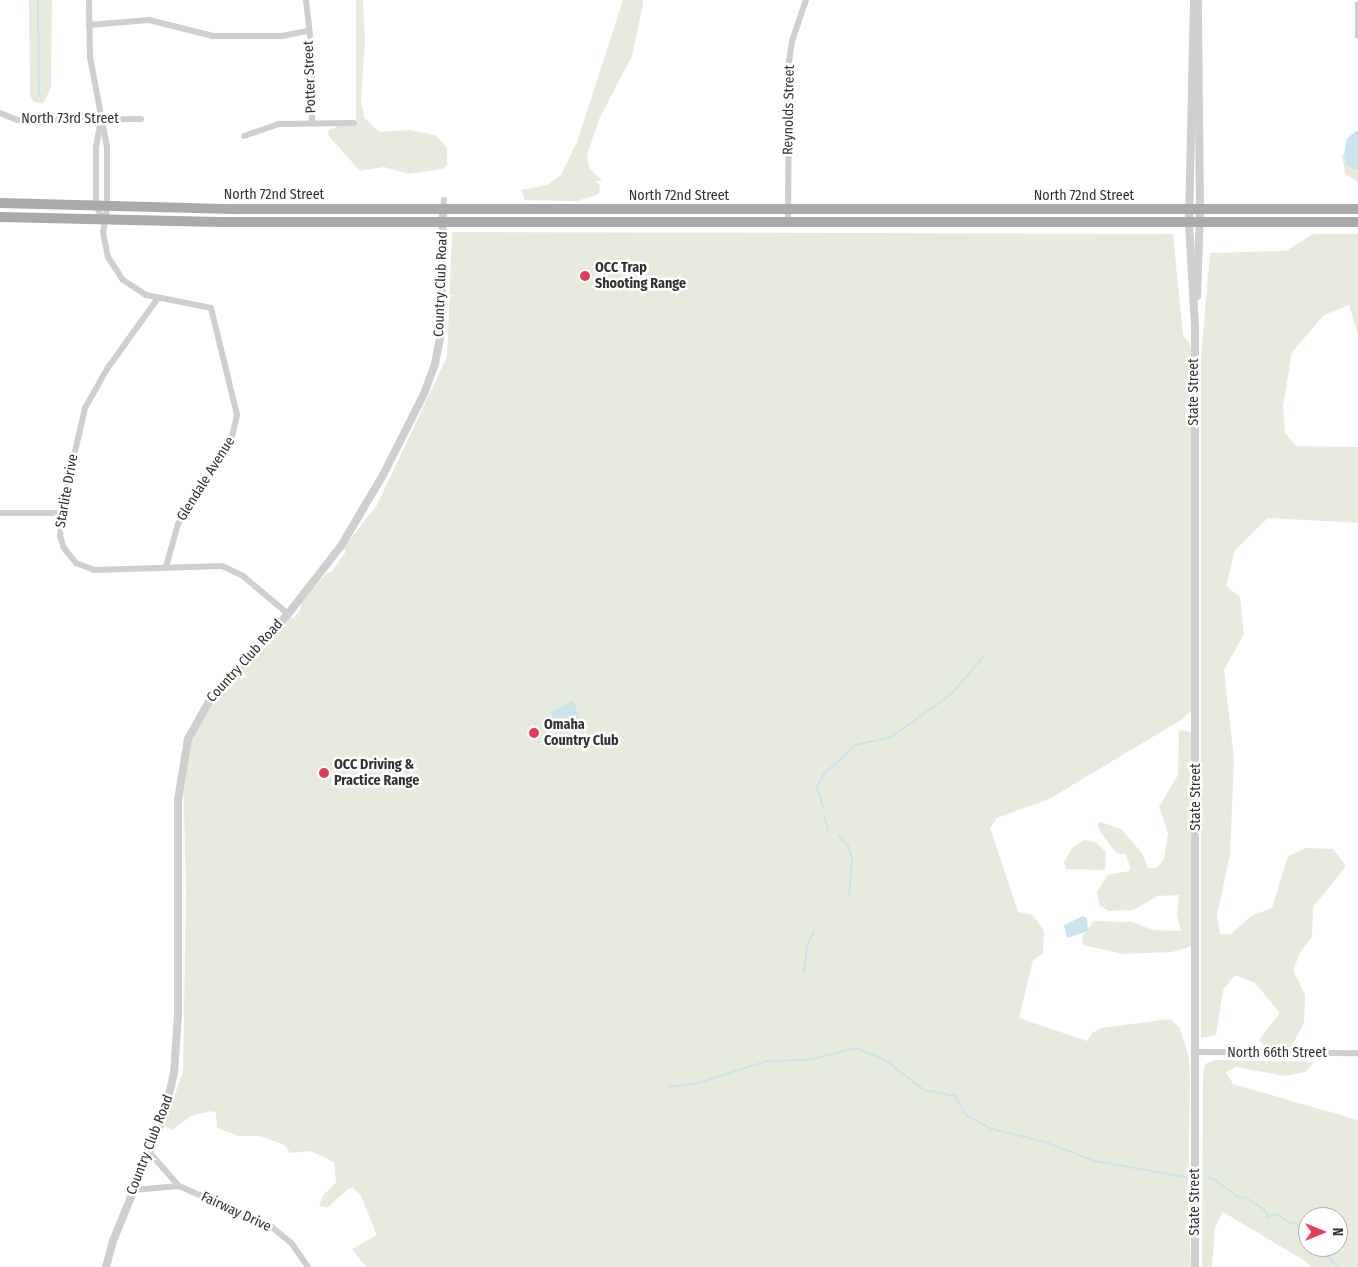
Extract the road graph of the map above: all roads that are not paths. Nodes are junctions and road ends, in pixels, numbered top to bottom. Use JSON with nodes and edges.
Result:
{"nodes":[{"id":1,"x":89,"y":0,"type":"edge"},
{"id":2,"x":306,"y":0,"type":"edge"},
{"id":3,"x":806,"y":0,"type":"edge"},
{"id":4,"x":1195,"y":0,"type":"edge"},
{"id":5,"x":1358,"y":4,"type":"edge"},
{"id":6,"x":89,"y":25,"type":"junction"},
{"id":7,"x":308,"y":31,"type":"junction"},
{"id":8,"x":1358,"y":36,"type":"edge"},
{"id":9,"x":0,"y":113,"type":"edge"},
{"id":10,"x":101,"y":119,"type":"junction"},
{"id":11,"x":141,"y":119,"type":"dead end"},
{"id":12,"x":312,"y":123,"type":"junction"},
{"id":13,"x":354,"y":123,"type":"dead end"},
{"id":14,"x":244,"y":136,"type":"dead end"},
{"id":15,"x":0,"y":203,"type":"edge"},
{"id":16,"x":443,"y":204,"type":"junction"},
{"id":17,"x":102,"y":208,"type":"junction"},
{"id":18,"x":1195,"y":209,"type":"junction"},
{"id":19,"x":1358,"y":209,"type":"edge"},
{"id":20,"x":788,"y":210,"type":"junction"},
{"id":21,"x":0,"y":217,"type":"edge"},
{"id":22,"x":104,"y":221,"type":"junction"},
{"id":23,"x":443,"y":222,"type":"junction"},
{"id":24,"x":788,"y":222,"type":"junction"},
{"id":25,"x":1358,"y":222,"type":"edge"},
{"id":26,"x":1195,"y":223,"type":"junction"},
{"id":27,"x":158,"y":298,"type":"junction"},
{"id":28,"x":61,"y":512,"type":"junction"},
{"id":29,"x":0,"y":513,"type":"edge"},
{"id":30,"x":166,"y":567,"type":"junction"},
{"id":31,"x":288,"y":614,"type":"junction"},
{"id":32,"x":1196,"y":1052,"type":"junction"},
{"id":33,"x":1358,"y":1053,"type":"edge"},
{"id":34,"x":149,"y":1152,"type":"junction"},
{"id":35,"x":179,"y":1186,"type":"junction"},
{"id":36,"x":134,"y":1190,"type":"junction"},
{"id":37,"x":106,"y":1267,"type":"edge"},
{"id":38,"x":308,"y":1267,"type":"edge"},
{"id":39,"x":1195,"y":1267,"type":"edge"}],
"edges":[{"from":1,"to":6,"type":"street"},
{"from":2,"to":7,"type":"street","name":"Potter Street"},
{"from":3,"to":20,"type":"street","name":"Reynolds Street"},
{"from":4,"to":18,"type":"street","name":"State Street"},
{"from":5,"to":8,"type":"street"},
{"from":6,"to":7,"type":"street"},
{"from":6,"to":10,"type":"street"},
{"from":7,"to":12,"type":"street","name":"Potter Street"},
{"from":9,"to":10,"type":"street","name":"North 73rd Street"},
{"from":10,"to":11,"type":"street","name":"North 73rd Street"},
{"from":10,"to":17,"type":"street"},
{"from":10,"to":17,"type":"street"},
{"from":12,"to":13,"type":"street"},
{"from":12,"to":14,"type":"street"},
{"from":15,"to":17,"type":"main road","name":"North 72nd Street"},
{"from":16,"to":17,"type":"main road","name":"North 72nd Street"},
{"from":16,"to":20,"type":"main road","name":"North 72nd Street"},
{"from":16,"to":23,"type":"street","name":"Country Club Road"},
{"from":17,"to":22,"type":"street"},
{"from":18,"to":19,"type":"main road","name":"North 72nd Street"},
{"from":18,"to":20,"type":"main road","name":"North 72nd Street"},
{"from":18,"to":26,"type":"street","name":"State Street"},
{"from":20,"to":24,"type":"street","name":"Reynolds Street"},
{"from":21,"to":22,"type":"main road","name":"North 72nd Street"},
{"from":22,"to":23,"type":"main road","name":"North 72nd Street"},
{"from":22,"to":27,"type":"street"},
{"from":23,"to":24,"type":"main road","name":"North 72nd Street"},
{"from":23,"to":31,"type":"street","name":"Country Club Road"},
{"from":24,"to":26,"type":"main road","name":"North 72nd Street"},
{"from":25,"to":26,"type":"main road","name":"North 72nd Street"},
{"from":26,"to":32,"type":"street","name":"State Street"},
{"from":27,"to":28,"type":"street","name":"Starlite Drive"},
{"from":27,"to":30,"type":"street","name":"Glendale Avenue"},
{"from":28,"to":29,"type":"street"},
{"from":28,"to":30,"type":"street","name":"Starlite Drive"},
{"from":30,"to":31,"type":"street","name":"Starlite Drive"},
{"from":31,"to":34,"type":"street","name":"Country Club Road"},
{"from":32,"to":33,"type":"street","name":"North 66th Street"},
{"from":32,"to":39,"type":"street","name":"State Street"},
{"from":34,"to":35,"type":"street","name":"Fairway Drive"},
{"from":34,"to":36,"type":"street","name":"Country Club Road"},
{"from":35,"to":36,"type":"street","name":"Fairway Drive"},
{"from":35,"to":38,"type":"street","name":"Fairway Drive"},
{"from":36,"to":37,"type":"street","name":"Country Club Road"}]}
